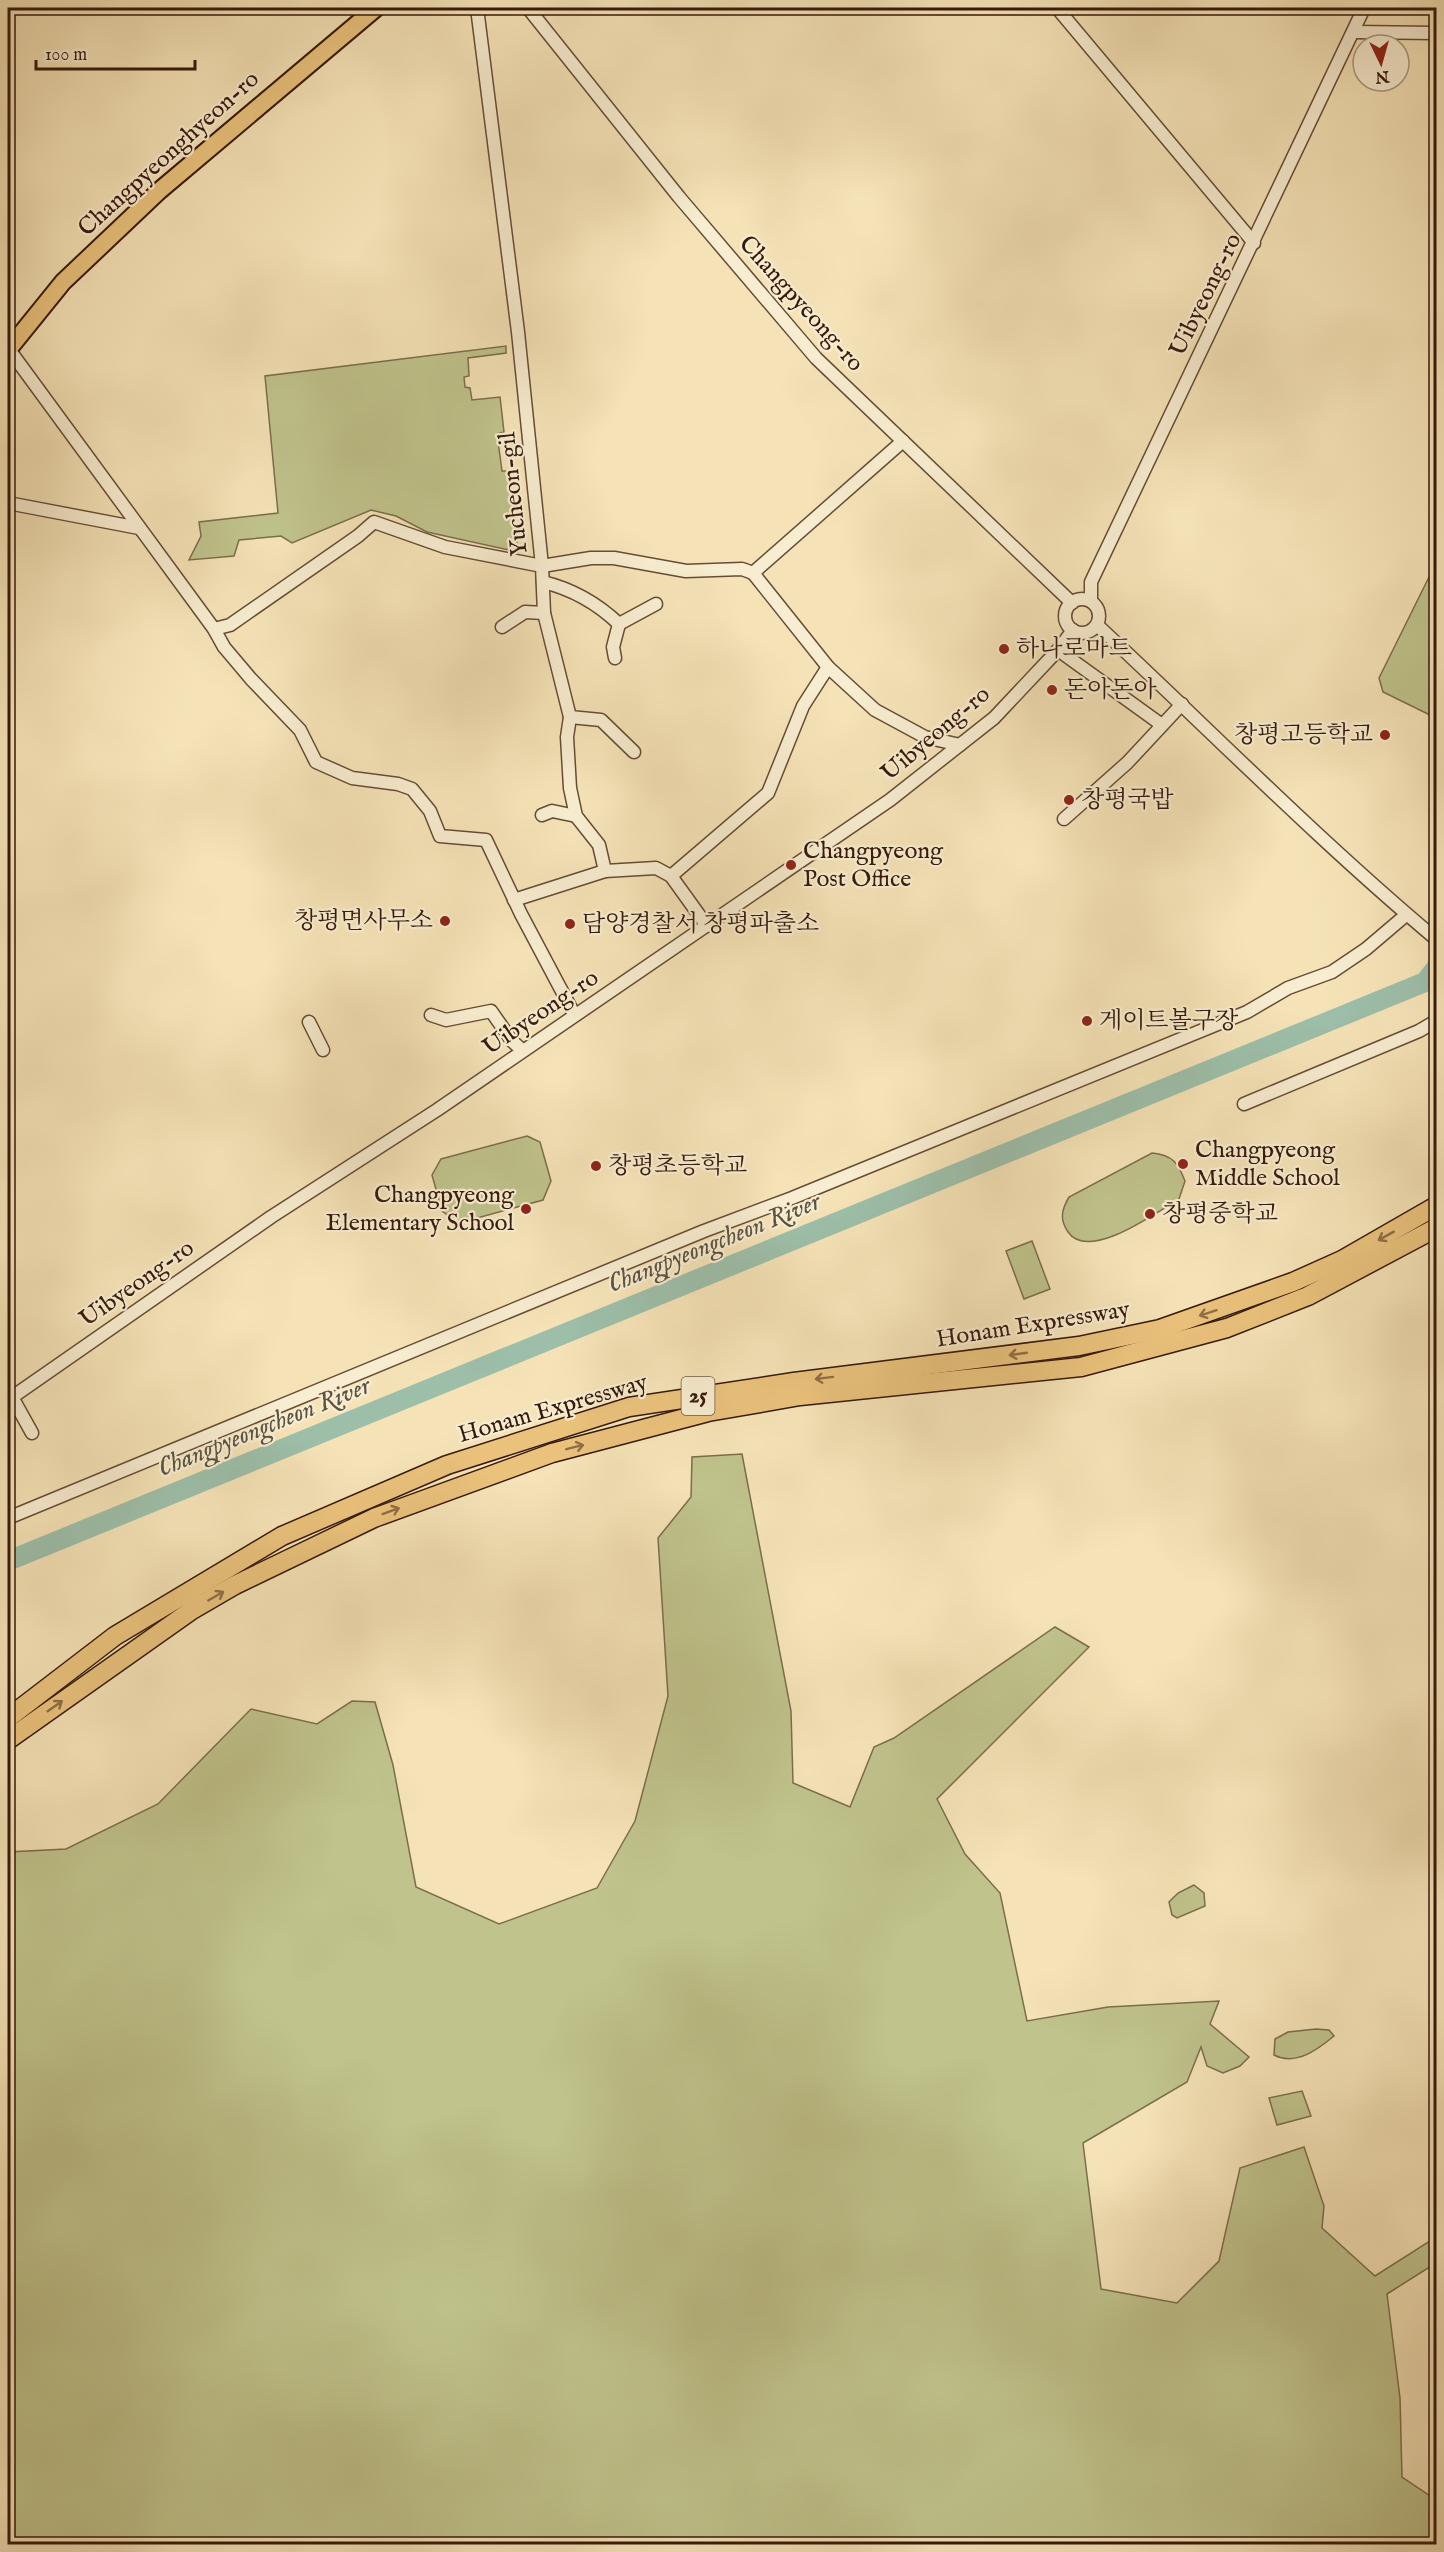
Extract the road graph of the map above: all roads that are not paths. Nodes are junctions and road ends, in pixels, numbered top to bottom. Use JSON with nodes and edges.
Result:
{"nodes":[{"id":1,"x":376,"y":8,"type":"edge"},
{"id":2,"x":477,"y":8,"type":"edge"},
{"id":3,"x":528,"y":8,"type":"edge"},
{"id":4,"x":1057,"y":8,"type":"edge"},
{"id":5,"x":1364,"y":8,"type":"edge"},
{"id":6,"x":1354,"y":32,"type":"junction"},
{"id":7,"x":1437,"y":33,"type":"edge"},
{"id":8,"x":1254,"y":243,"type":"junction"},
{"id":9,"x":8,"y":349,"type":"edge"},
{"id":10,"x":903,"y":441,"type":"junction"},
{"id":11,"x":8,"y":503,"type":"edge"},
{"id":12,"x":139,"y":528,"type":"junction"},
{"id":13,"x":542,"y":566,"type":"junction"},
{"id":14,"x":753,"y":573,"type":"junction"},
{"id":15,"x":543,"y":582,"type":"junction"},
{"id":16,"x":1091,"y":602,"type":"junction"},
{"id":17,"x":1072,"y":603,"type":"junction"},
{"id":18,"x":656,"y":604,"type":"dead end"},
{"id":19,"x":544,"y":613,"type":"junction"},
{"id":20,"x":619,"y":624,"type":"junction"},
{"id":21,"x":1097,"y":625,"type":"junction"},
{"id":22,"x":502,"y":627,"type":"dead end"},
{"id":23,"x":214,"y":629,"type":"junction"},
{"id":24,"x":1073,"y":630,"type":"junction"},
{"id":25,"x":1059,"y":650,"type":"junction"},
{"id":26,"x":615,"y":658,"type":"dead end"},
{"id":27,"x":828,"y":667,"type":"junction"},
{"id":28,"x":1182,"y":704,"type":"junction"},
{"id":29,"x":570,"y":717,"type":"junction"},
{"id":30,"x":1162,"y":725,"type":"junction"},
{"id":31,"x":960,"y":745,"type":"junction"},
{"id":32,"x":634,"y":752,"type":"dead end"},
{"id":33,"x":542,"y":815,"type":"dead end"},
{"id":34,"x":576,"y":816,"type":"junction"},
{"id":35,"x":1064,"y":819,"type":"dead end"},
{"id":36,"x":605,"y":871,"type":"junction"},
{"id":37,"x":671,"y":876,"type":"junction"},
{"id":38,"x":514,"y":900,"type":"junction"},
{"id":39,"x":1410,"y":918,"type":"junction"},
{"id":40,"x":707,"y":926,"type":"junction"},
{"id":41,"x":1437,"y":939,"type":"edge"},
{"id":42,"x":574,"y":1014,"type":"junction"},
{"id":43,"x":431,"y":1015,"type":"dead end"},
{"id":44,"x":1437,"y":1021,"type":"edge"},
{"id":45,"x":309,"y":1022,"type":"dead end"},
{"id":46,"x":323,"y":1050,"type":"dead end"},
{"id":47,"x":522,"y":1050,"type":"junction"},
{"id":48,"x":1245,"y":1104,"type":"dead end"},
{"id":49,"x":1437,"y":1206,"type":"edge"},
{"id":50,"x":1437,"y":1228,"type":"edge"},
{"id":51,"x":9,"y":1400,"type":"edge"},
{"id":52,"x":32,"y":1433,"type":"dead end"},
{"id":53,"x":8,"y":1518,"type":"edge"},
{"id":54,"x":8,"y":1718,"type":"edge"},
{"id":55,"x":8,"y":1740,"type":"edge"}],
"edges":[{"from":1,"to":9,"type":"main road","name":"Changpyeonghyeon-ro"},
{"from":2,"to":13,"type":"street","name":"Yucheon-gil"},
{"from":3,"to":10,"type":"street","name":"Changpyeong-ro"},
{"from":4,"to":8,"type":"street"},
{"from":5,"to":6,"type":"street","name":"Uibyeong-ro"},
{"from":6,"to":7,"type":"street"},
{"from":6,"to":8,"type":"street","name":"Uibyeong-ro"},
{"from":8,"to":16,"type":"street","name":"Uibyeong-ro"},
{"from":9,"to":12,"type":"street"},
{"from":10,"to":14,"type":"street"},
{"from":10,"to":17,"type":"street","name":"Changpyeong-ro"},
{"from":11,"to":12,"type":"street"},
{"from":12,"to":23,"type":"street"},
{"from":13,"to":14,"type":"street","name":"Yucheon-gil"},
{"from":13,"to":15,"type":"street"},
{"from":13,"to":23,"type":"street"},
{"from":14,"to":27,"type":"street"},
{"from":15,"to":19,"type":"street"},
{"from":15,"to":20,"type":"street"},
{"from":16,"to":17,"type":"street"},
{"from":16,"to":21,"type":"street"},
{"from":17,"to":24,"type":"street"},
{"from":18,"to":20,"type":"street"},
{"from":19,"to":22,"type":"street"},
{"from":19,"to":29,"type":"street"},
{"from":20,"to":26,"type":"street"},
{"from":21,"to":24,"type":"street"},
{"from":21,"to":28,"type":"street"},
{"from":23,"to":38,"type":"street"},
{"from":24,"to":25,"type":"street","name":"Uibyeong-ro"},
{"from":25,"to":30,"type":"street"},
{"from":25,"to":31,"type":"street","name":"Uibyeong-ro"},
{"from":27,"to":31,"type":"street"},
{"from":27,"to":37,"type":"street"},
{"from":28,"to":30,"type":"street"},
{"from":28,"to":39,"type":"street"},
{"from":29,"to":32,"type":"street"},
{"from":29,"to":34,"type":"street"},
{"from":30,"to":35,"type":"street"},
{"from":31,"to":40,"type":"street","name":"Uibyeong-ro"},
{"from":33,"to":34,"type":"street"},
{"from":34,"to":36,"type":"street"},
{"from":36,"to":37,"type":"street"},
{"from":36,"to":38,"type":"street"},
{"from":37,"to":40,"type":"street"},
{"from":38,"to":42,"type":"street"},
{"from":39,"to":41,"type":"street"},
{"from":39,"to":53,"type":"street"},
{"from":40,"to":42,"type":"street","name":"Uibyeong-ro"},
{"from":42,"to":47,"type":"street","name":"Uibyeong-ro"},
{"from":43,"to":47,"type":"street"},
{"from":44,"to":48,"type":"street"},
{"from":45,"to":46,"type":"street"},
{"from":47,"to":51,"type":"street","name":"Uibyeong-ro"},
{"from":49,"to":54,"type":"highway","name":"Honam Expressway","number":"25","one_way":true},
{"from":55,"to":50,"type":"highway","name":"Honam Expressway","number":"25","one_way":true},
{"from":51,"to":52,"type":"street"}]}
